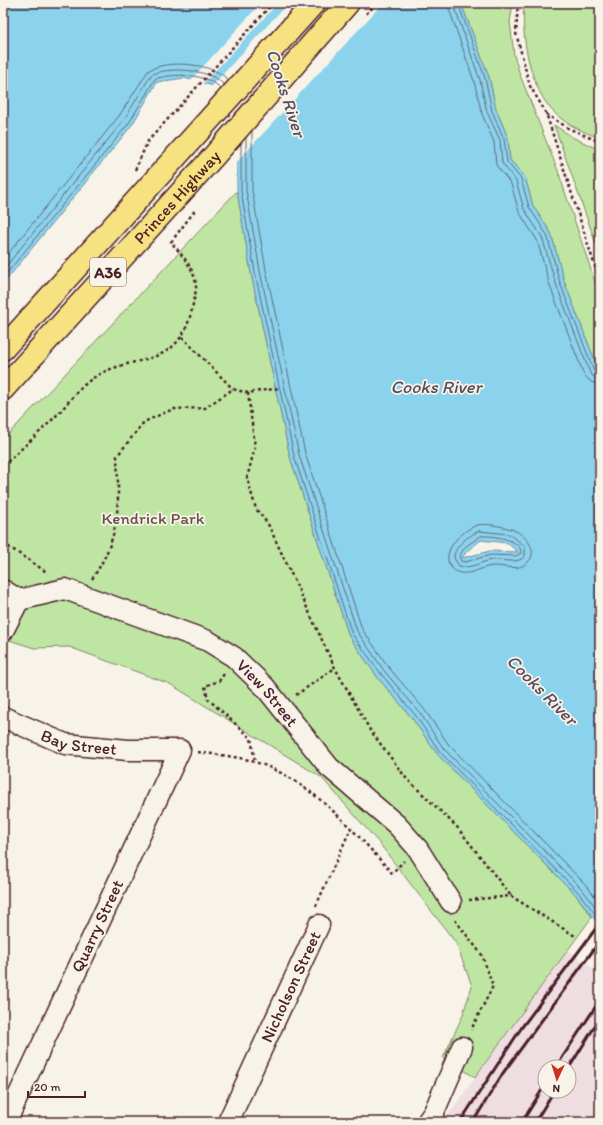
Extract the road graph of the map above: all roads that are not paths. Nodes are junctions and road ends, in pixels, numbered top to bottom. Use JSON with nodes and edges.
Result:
{"nodes":[{"id":1,"x":314,"y":3,"type":"edge"},
{"id":2,"x":348,"y":3,"type":"edge"},
{"id":3,"x":3,"y":349,"type":"edge"},
{"id":4,"x":3,"y":389,"type":"edge"},
{"id":5,"x":11,"y":595,"type":"edge"},
{"id":6,"x":3,"y":631,"type":"edge"},
{"id":7,"x":3,"y":717,"type":"edge"},
{"id":8,"x":180,"y":750,"type":"joint"},
{"id":9,"x":451,"y":902,"type":"road end"},
{"id":10,"x":319,"y":925,"type":"road end"},
{"id":11,"x":462,"y":1047,"type":"road end"},
{"id":12,"x":6,"y":1122,"type":"edge"},
{"id":13,"x":228,"y":1122,"type":"edge"},
{"id":14,"x":427,"y":1122,"type":"edge"}],
"edges":[{"from":1,"to":3,"type":"highway","name":"Princes Highway","number":"A36"},
{"from":2,"to":4,"type":"highway","name":"Princes Highway","number":"A36"},
{"from":5,"to":6,"type":"street"},
{"from":5,"to":9,"type":"street","name":"View Street"},
{"from":7,"to":8,"type":"street","name":"Bay Street"},
{"from":8,"to":12,"type":"street","name":"Quarry Street"},
{"from":10,"to":13,"type":"street","name":"Nicholson Street"},
{"from":11,"to":14,"type":"street"}]}
